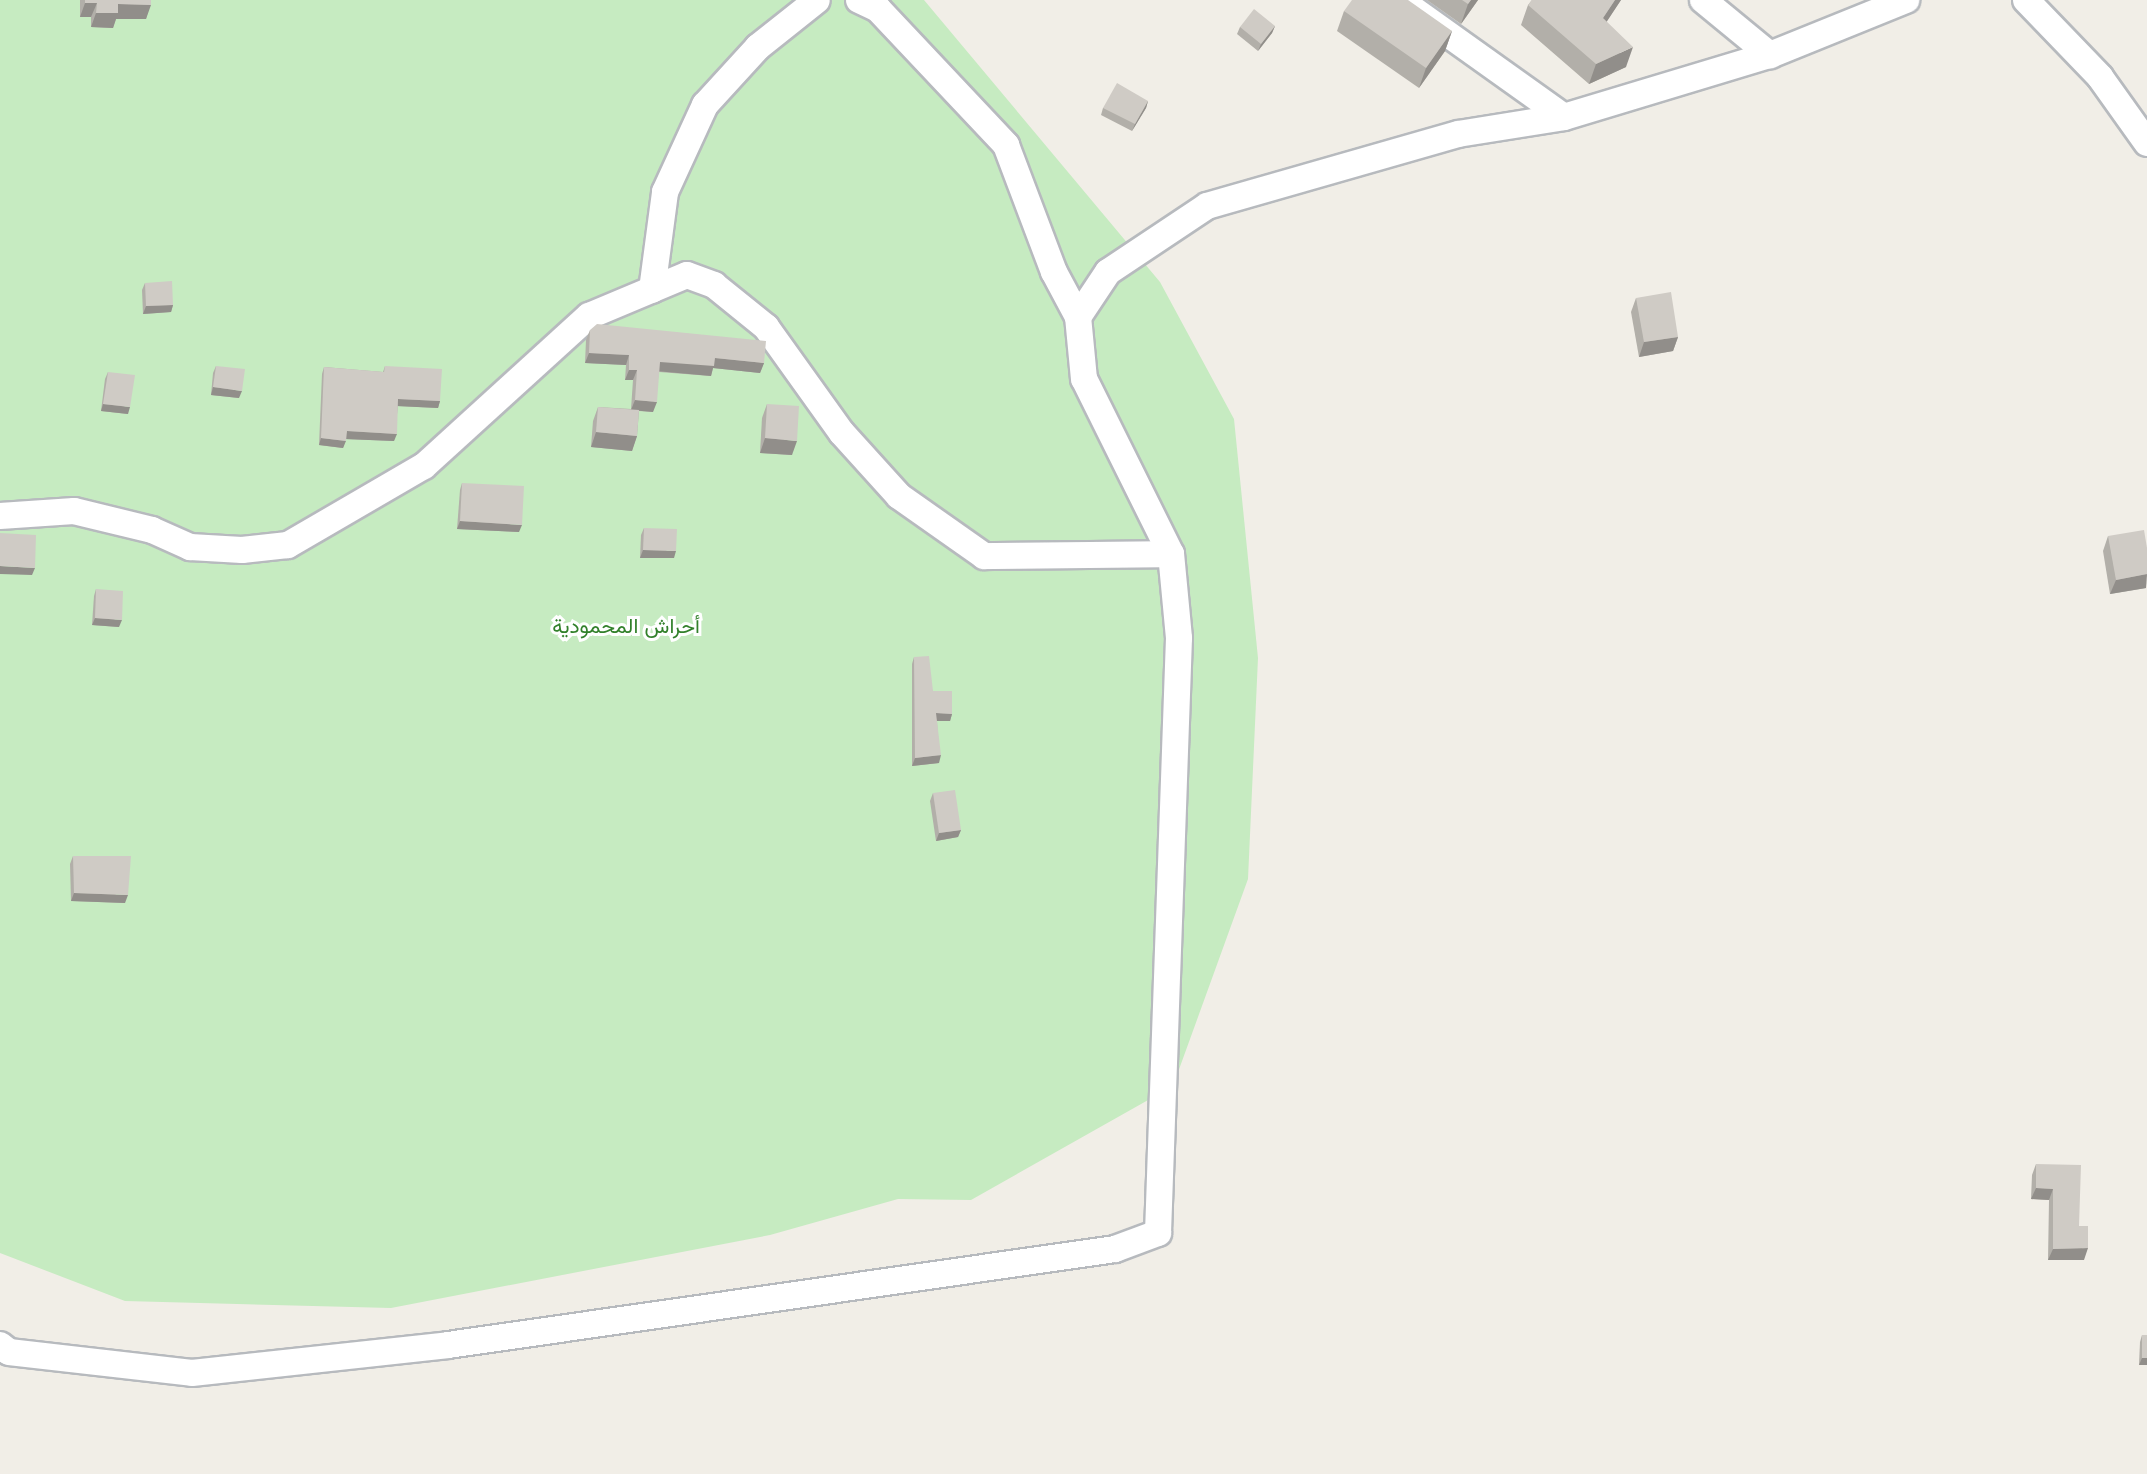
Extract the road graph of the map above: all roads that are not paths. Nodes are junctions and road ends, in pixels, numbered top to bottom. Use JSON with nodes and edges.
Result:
{"nodes":[{"id":1,"x":817,"y":0,"type":"edge"},
{"id":2,"x":859,"y":0,"type":"edge"},
{"id":3,"x":1400,"y":0,"type":"edge"},
{"id":4,"x":1703,"y":0,"type":"edge"},
{"id":5,"x":1906,"y":0,"type":"edge"},
{"id":6,"x":2026,"y":0,"type":"edge"},
{"id":7,"x":1769,"y":55,"type":"junction"},
{"id":8,"x":1564,"y":117,"type":"junction"},
{"id":9,"x":2147,"y":143,"type":"edge"},
{"id":10,"x":652,"y":290,"type":"junction"},
{"id":11,"x":1078,"y":317,"type":"junction"},
{"id":12,"x":0,"y":516,"type":"edge"},
{"id":13,"x":1171,"y":554,"type":"junction"},
{"id":14,"x":0,"y":1345,"type":"edge"}],
"edges":[{"from":1,"to":10,"type":"street"},
{"from":2,"to":11,"type":"street"},
{"from":3,"to":8,"type":"street"},
{"from":4,"to":7,"type":"street"},
{"from":5,"to":7,"type":"street"},
{"from":6,"to":9,"type":"street"},
{"from":7,"to":8,"type":"street"},
{"from":8,"to":11,"type":"street"},
{"from":10,"to":12,"type":"street"},
{"from":10,"to":13,"type":"street"},
{"from":11,"to":13,"type":"street"},
{"from":13,"to":14,"type":"street"}]}
